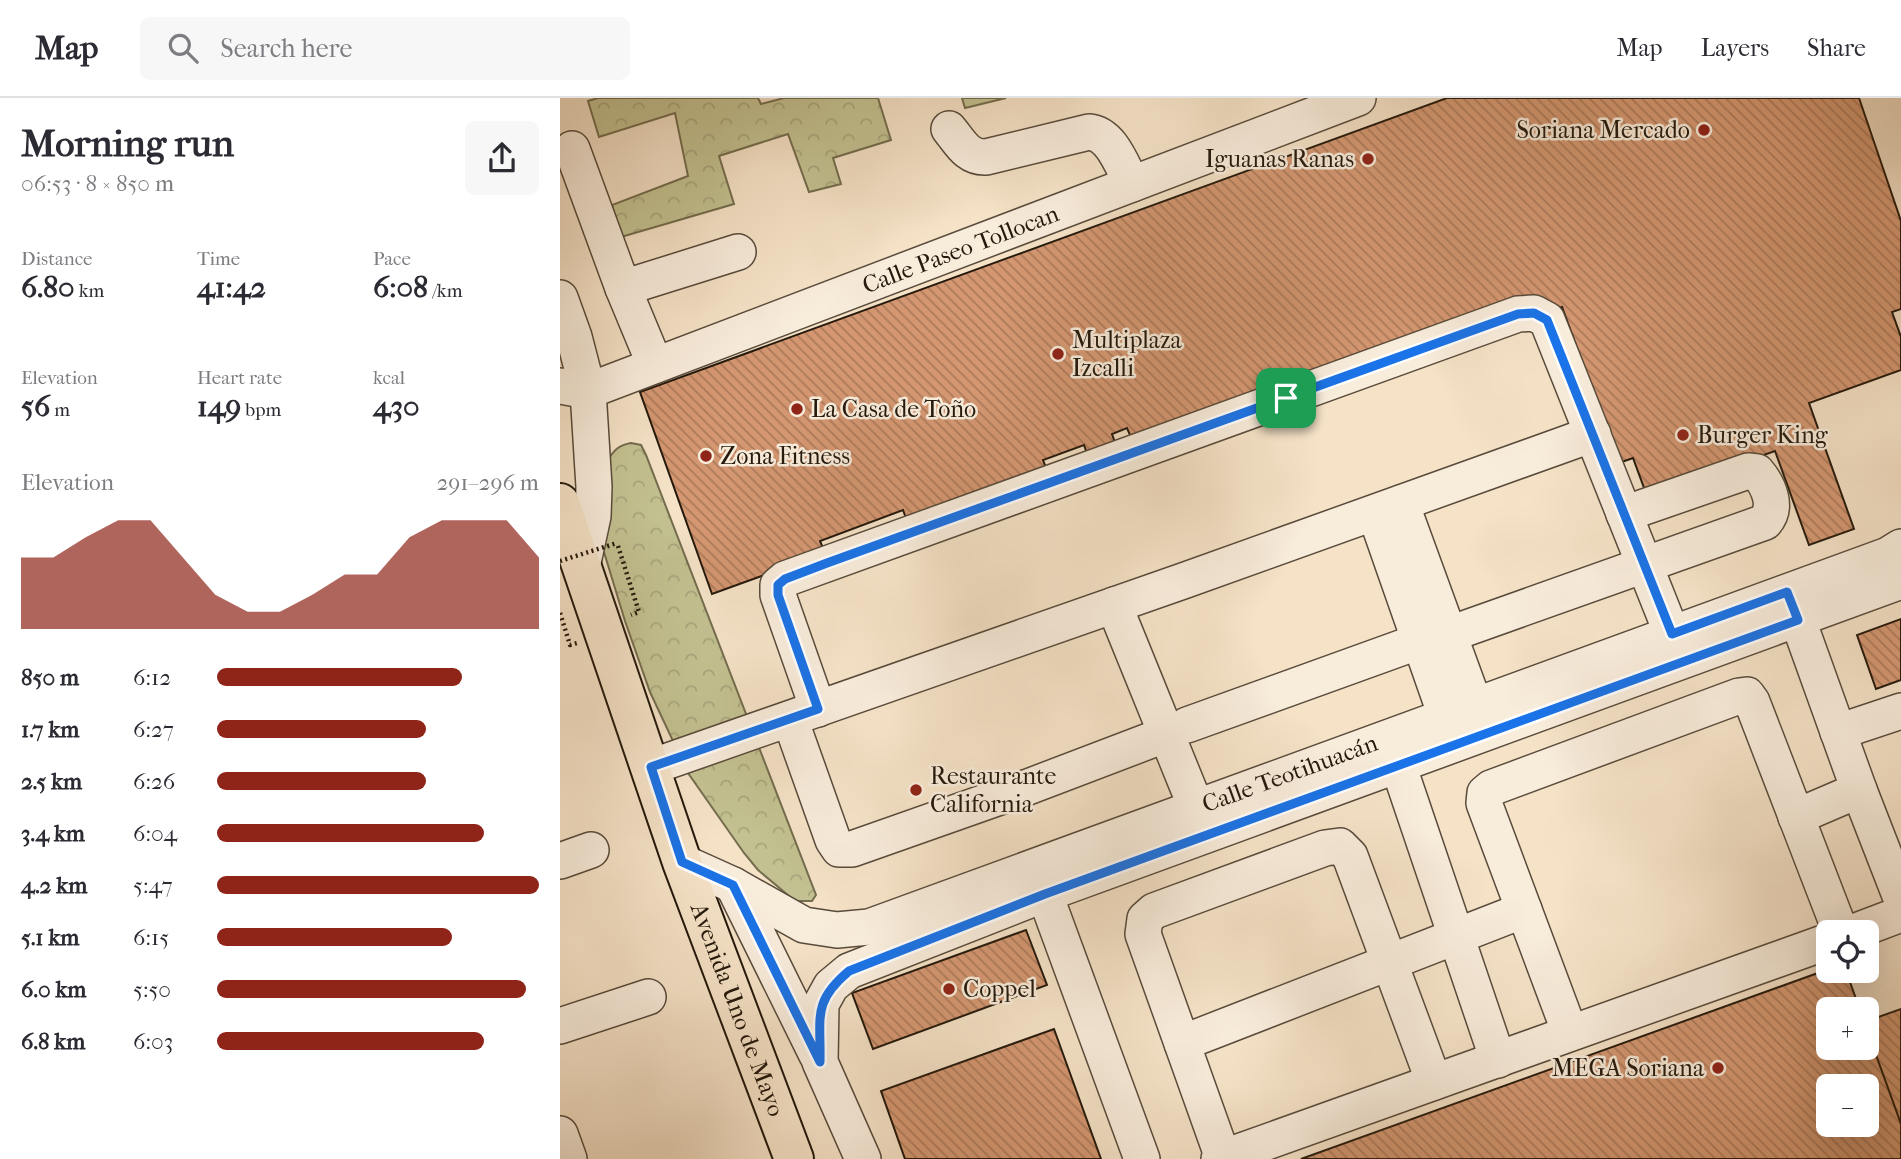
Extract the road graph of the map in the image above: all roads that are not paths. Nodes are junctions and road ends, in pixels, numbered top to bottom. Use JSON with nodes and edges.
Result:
{"nodes":[{"id":1,"x":1358,"y":98,"type":"edge"},
{"id":2,"x":949,"y":128,"type":"dead end"},
{"id":3,"x":572,"y":149,"type":"dead end"},
{"id":4,"x":1132,"y":184,"type":"junction"},
{"id":5,"x":738,"y":252,"type":"dead end"},
{"id":6,"x":623,"y":288,"type":"junction"},
{"id":7,"x":560,"y":298,"type":"edge"},
{"id":8,"x":655,"y":365,"type":"junction"},
{"id":9,"x":574,"y":389,"type":"edge"},
{"id":10,"x":1593,"y":434,"type":"junction"},
{"id":11,"x":560,"y":503,"type":"edge"},
{"id":12,"x":1388,"y":508,"type":"junction"},
{"id":13,"x":1624,"y":514,"type":"junction"},
{"id":14,"x":1901,"y":547,"type":"edge"},
{"id":15,"x":571,"y":564,"type":"edge"},
{"id":16,"x":1643,"y":566,"type":"junction"},
{"id":17,"x":1901,"y":581,"type":"edge"},
{"id":18,"x":1126,"y":601,"type":"junction"},
{"id":19,"x":1792,"y":606,"type":"junction"},
{"id":20,"x":1672,"y":634,"type":"junction"},
{"id":21,"x":1435,"y":637,"type":"junction"},
{"id":22,"x":1460,"y":711,"type":"junction"},
{"id":23,"x":1901,"y":711,"type":"edge"},
{"id":24,"x":804,"y":714,"type":"junction"},
{"id":25,"x":1177,"y":729,"type":"junction"},
{"id":26,"x":1838,"y":732,"type":"junction"},
{"id":27,"x":1393,"y":751,"type":"junction"},
{"id":28,"x":651,"y":767,"type":"junction"},
{"id":29,"x":1859,"y":790,"type":"junction"},
{"id":30,"x":1206,"y":804,"type":"junction"},
{"id":31,"x":1796,"y":817,"type":"junction"},
{"id":32,"x":682,"y":862,"type":"junction"},
{"id":33,"x":1040,"y":880,"type":"junction"},
{"id":34,"x":733,"y":885,"type":"junction"},
{"id":35,"x":1901,"y":898,"type":"edge"},
{"id":36,"x":1524,"y":910,"type":"junction"},
{"id":37,"x":1901,"y":914,"type":"edge"},
{"id":38,"x":1836,"y":920,"type":"edge"},
{"id":39,"x":1879,"y":922,"type":"edge"},
{"id":40,"x":1456,"y":936,"type":"junction"},
{"id":41,"x":1816,"y":946,"type":"edge"},
{"id":42,"x":1390,"y":961,"type":"junction"},
{"id":43,"x":649,"y":997,"type":"dead end"},
{"id":44,"x":560,"y":1026,"type":"edge"},
{"id":45,"x":1570,"y":1033,"type":"junction"},
{"id":46,"x":1182,"y":1043,"type":"junction"},
{"id":47,"x":1498,"y":1060,"type":"junction"},
{"id":48,"x":820,"y":1062,"type":"junction"},
{"id":49,"x":1434,"y":1082,"type":"junction"},
{"id":50,"x":560,"y":1134,"type":"edge"},
{"id":51,"x":1221,"y":1158,"type":"edge"},
{"id":52,"x":569,"y":1159,"type":"edge"},
{"id":53,"x":794,"y":1159,"type":"edge"},
{"id":54,"x":863,"y":1159,"type":"edge"},
{"id":55,"x":1142,"y":1159,"type":"edge"}],
"edges":[{"from":1,"to":4,"type":"street","name":"Calle Paseo Tollocan"},
{"from":2,"to":4,"type":"street"},
{"from":3,"to":6,"type":"street"},
{"from":4,"to":8,"type":"street","name":"Calle Paseo Tollocan"},
{"from":5,"to":6,"type":"street"},
{"from":6,"to":8,"type":"street"},
{"from":7,"to":9,"type":"street"},
{"from":8,"to":9,"type":"street","name":"Calle Paseo Tollocan"},
{"from":9,"to":15,"type":"street"},
{"from":10,"to":12,"type":"street"},
{"from":10,"to":13,"type":"street"},
{"from":10,"to":24,"type":"street"},
{"from":11,"to":15,"type":"main road","name":"Avenida Uno de Mayo"},
{"from":12,"to":18,"type":"street"},
{"from":12,"to":21,"type":"street"},
{"from":13,"to":16,"type":"street"},
{"from":13,"to":16,"type":"street"},
{"from":14,"to":19,"type":"street","name":"Calle Teotihuacán"},
{"from":15,"to":28,"type":"main road","name":"Avenida Uno de Mayo"},
{"from":16,"to":20,"type":"street"},
{"from":16,"to":21,"type":"street"},
{"from":17,"to":19,"type":"street","name":"Calle Teotihuacán"},
{"from":18,"to":24,"type":"street"},
{"from":18,"to":25,"type":"street"},
{"from":19,"to":20,"type":"street","name":"Calle Teotihuacán"},
{"from":19,"to":26,"type":"street"},
{"from":19,"to":27,"type":"street","name":"Calle Teotihuacán"},
{"from":20,"to":22,"type":"street","name":"Calle Teotihuacán"},
{"from":21,"to":22,"type":"street"},
{"from":21,"to":25,"type":"street"},
{"from":22,"to":27,"type":"street","name":"Calle Teotihuacán"},
{"from":23,"to":26,"type":"street"},
{"from":24,"to":25,"type":"street"},
{"from":24,"to":28,"type":"street"},
{"from":25,"to":30,"type":"street"},
{"from":26,"to":29,"type":"street"},
{"from":27,"to":30,"type":"street","name":"Calle Teotihuacán"},
{"from":27,"to":33,"type":"street","name":"Calle Teotihuacán"},
{"from":27,"to":40,"type":"street"},
{"from":28,"to":32,"type":"main road","name":"Avenida Uno de Mayo"},
{"from":29,"to":31,"type":"street"},
{"from":29,"to":35,"type":"street"},
{"from":30,"to":33,"type":"street","name":"Calle Teotihuacán"},
{"from":31,"to":36,"type":"street"},
{"from":31,"to":38,"type":"street"},
{"from":32,"to":34,"type":"street","name":"Calle Teotihuacán"},
{"from":32,"to":53,"type":"main road","name":"Avenida Uno de Mayo"},
{"from":33,"to":34,"type":"street","name":"Calle Teotihuacán"},
{"from":33,"to":48,"type":"street","name":"Calle Teotihuacán"},
{"from":33,"to":55,"type":"street"},
{"from":34,"to":48,"type":"street"},
{"from":36,"to":40,"type":"street"},
{"from":36,"to":45,"type":"street"},
{"from":37,"to":39,"type":"street"},
{"from":40,"to":42,"type":"street"},
{"from":40,"to":47,"type":"street"},
{"from":41,"to":45,"type":"street"},
{"from":42,"to":46,"type":"street"},
{"from":42,"to":46,"type":"street"},
{"from":42,"to":49,"type":"street"},
{"from":43,"to":44,"type":"street"},
{"from":45,"to":47,"type":"street"},
{"from":46,"to":51,"type":"street"},
{"from":47,"to":49,"type":"street"},
{"from":48,"to":54,"type":"street"},
{"from":49,"to":51,"type":"street"},
{"from":50,"to":52,"type":"street"}]}
